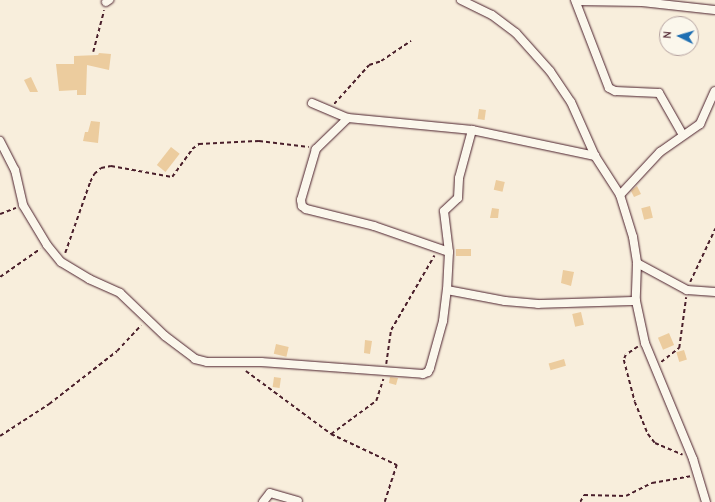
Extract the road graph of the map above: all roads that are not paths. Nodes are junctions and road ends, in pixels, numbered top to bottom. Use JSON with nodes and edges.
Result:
{"nodes":[{"id":1,"x":462,"y":0,"type":"edge"},
{"id":2,"x":576,"y":1,"type":"edge"},
{"id":3,"x":715,"y":10,"type":"edge"},
{"id":4,"x":715,"y":91,"type":"edge"},
{"id":5,"x":312,"y":103,"type":"dead end"},
{"id":6,"x":348,"y":118,"type":"junction"},
{"id":7,"x":472,"y":130,"type":"junction"},
{"id":8,"x":683,"y":135,"type":"junction"},
{"id":9,"x":0,"y":141,"type":"edge"},
{"id":10,"x":595,"y":156,"type":"junction"},
{"id":11,"x":620,"y":195,"type":"junction"},
{"id":12,"x":448,"y":252,"type":"junction"},
{"id":13,"x":637,"y":263,"type":"junction"},
{"id":14,"x":447,"y":290,"type":"junction"},
{"id":15,"x":715,"y":292,"type":"edge"},
{"id":16,"x":636,"y":301,"type":"junction"},
{"id":17,"x":298,"y":501,"type":"dead end"},
{"id":18,"x":263,"y":502,"type":"edge"},
{"id":19,"x":706,"y":502,"type":"edge"}],
"edges":[{"from":1,"to":10,"type":"street"},
{"from":2,"to":3,"type":"street"},
{"from":2,"to":8,"type":"street"},
{"from":4,"to":8,"type":"street"},
{"from":5,"to":6,"type":"street"},
{"from":6,"to":7,"type":"street"},
{"from":6,"to":12,"type":"street"},
{"from":7,"to":10,"type":"street"},
{"from":7,"to":12,"type":"street"},
{"from":8,"to":11,"type":"street"},
{"from":9,"to":14,"type":"street"},
{"from":10,"to":11,"type":"street"},
{"from":11,"to":13,"type":"street"},
{"from":12,"to":14,"type":"street"},
{"from":13,"to":15,"type":"street"},
{"from":13,"to":16,"type":"street"},
{"from":14,"to":16,"type":"street"},
{"from":16,"to":19,"type":"street"},
{"from":17,"to":18,"type":"street"}]}
